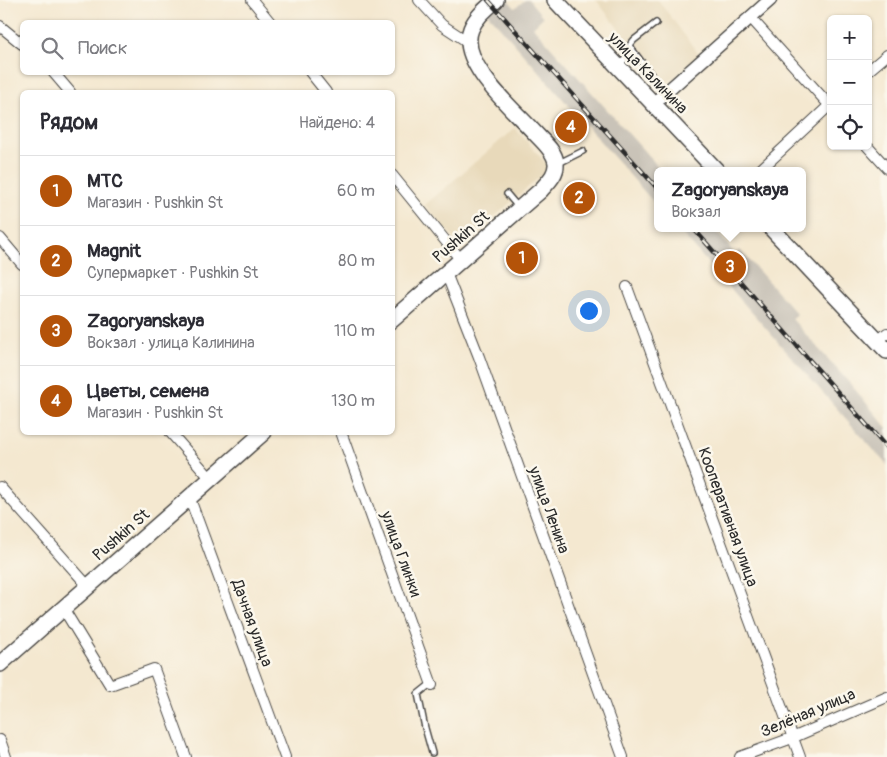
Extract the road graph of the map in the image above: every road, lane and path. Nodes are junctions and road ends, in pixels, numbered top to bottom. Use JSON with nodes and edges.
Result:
{"nodes":[{"id":1,"x":252,"y":0,"type":"edge"},
{"id":2,"x":419,"y":0,"type":"edge"},
{"id":3,"x":496,"y":0,"type":"edge"},
{"id":4,"x":555,"y":0,"type":"edge"},
{"id":5,"x":770,"y":0,"type":"edge"},
{"id":6,"x":750,"y":17,"type":"junction"},
{"id":7,"x":268,"y":20,"type":"edge"},
{"id":8,"x":656,"y":24,"type":"dead end"},
{"id":9,"x":0,"y":26,"type":"edge"},
{"id":10,"x":20,"y":42,"type":"edge"},
{"id":11,"x":468,"y":42,"type":"junction"},
{"id":12,"x":634,"y":52,"type":"junction"},
{"id":13,"x":887,"y":55,"type":"edge"},
{"id":14,"x":617,"y":66,"type":"junction"},
{"id":15,"x":872,"y":68,"type":"edge"},
{"id":16,"x":56,"y":75,"type":"edge"},
{"id":17,"x":312,"y":75,"type":"edge"},
{"id":18,"x":68,"y":90,"type":"edge"},
{"id":19,"x":324,"y":90,"type":"edge"},
{"id":20,"x":666,"y":93,"type":"junction"},
{"id":21,"x":827,"y":102,"type":"edge"},
{"id":22,"x":653,"y":104,"type":"junction"},
{"id":23,"x":827,"y":108,"type":"edge"},
{"id":24,"x":871,"y":150,"type":"edge"},
{"id":25,"x":583,"y":152,"type":"dead end"},
{"id":26,"x":556,"y":164,"type":"junction"},
{"id":27,"x":712,"y":167,"type":"edge"},
{"id":28,"x":764,"y":167,"type":"edge"},
{"id":29,"x":887,"y":168,"type":"edge"},
{"id":30,"x":395,"y":179,"type":"edge"},
{"id":31,"x":507,"y":194,"type":"dead end"},
{"id":32,"x":520,"y":208,"type":"junction"},
{"id":33,"x":775,"y":232,"type":"edge"},
{"id":34,"x":0,"y":238,"type":"edge"},
{"id":35,"x":461,"y":260,"type":"junction"},
{"id":36,"x":20,"y":262,"type":"edge"},
{"id":37,"x":446,"y":273,"type":"junction"},
{"id":38,"x":627,"y":287,"type":"dead end"},
{"id":39,"x":395,"y":317,"type":"edge"},
{"id":40,"x":884,"y":342,"type":"edge"},
{"id":41,"x":173,"y":435,"type":"edge"},
{"id":42,"x":261,"y":435,"type":"edge"},
{"id":43,"x":342,"y":435,"type":"edge"},
{"id":44,"x":211,"y":479,"type":"junction"},
{"id":45,"x":0,"y":487,"type":"edge"},
{"id":46,"x":190,"y":499,"type":"junction"},
{"id":47,"x":88,"y":586,"type":"junction"},
{"id":48,"x":63,"y":608,"type":"junction"},
{"id":49,"x":0,"y":664,"type":"edge"},
{"id":50,"x":432,"y":685,"type":"joint"},
{"id":51,"x":887,"y":697,"type":"edge"},
{"id":52,"x":792,"y":738,"type":"junction"},
{"id":53,"x":0,"y":740,"type":"edge"},
{"id":54,"x":432,"y":753,"type":"dead end"},
{"id":55,"x":6,"y":757,"type":"edge"},
{"id":56,"x":186,"y":757,"type":"edge"},
{"id":57,"x":285,"y":757,"type":"edge"},
{"id":58,"x":623,"y":757,"type":"edge"},
{"id":59,"x":740,"y":757,"type":"edge"},
{"id":60,"x":800,"y":757,"type":"edge"}],
"edges":[{"from":1,"to":7,"type":"street"},
{"from":2,"to":11,"type":"street"},
{"from":3,"to":11,"type":"main road"},
{"from":4,"to":14,"type":"main road","name":"улица Калинина"},
{"from":5,"to":6,"type":"street"},
{"from":6,"to":20,"type":"street"},
{"from":6,"to":21,"type":"street"},
{"from":8,"to":12,"type":"lane"},
{"from":9,"to":10,"type":"street"},
{"from":11,"to":26,"type":"main road"},
{"from":12,"to":14,"type":"lane"},
{"from":12,"to":20,"type":"lane"},
{"from":13,"to":15,"type":"street"},
{"from":14,"to":22,"type":"main road","name":"улица Калинина"},
{"from":16,"to":18,"type":"street"},
{"from":17,"to":19,"type":"street"},
{"from":20,"to":22,"type":"street"},
{"from":22,"to":27,"type":"main road","name":"улица Калинина"},
{"from":23,"to":28,"type":"street"},
{"from":24,"to":29,"type":"street"},
{"from":25,"to":26,"type":"lane"},
{"from":26,"to":32,"type":"main road","name":"Pushkin St"},
{"from":30,"to":35,"type":"street"},
{"from":31,"to":32,"type":"lane"},
{"from":32,"to":35,"type":"main road","name":"Pushkin St"},
{"from":33,"to":40,"type":"main road"},
{"from":34,"to":36,"type":"street"},
{"from":35,"to":37,"type":"main road","name":"Pushkin St"},
{"from":37,"to":39,"type":"main road","name":"Pushkin St"},
{"from":37,"to":58,"type":"street","name":"улица Ленина"},
{"from":38,"to":52,"type":"street","name":"Кооперативная улица"},
{"from":41,"to":44,"type":"street"},
{"from":42,"to":44,"type":"main road","name":"Pushkin St"},
{"from":43,"to":50,"type":"street","name":"улица Глинки"},
{"from":44,"to":46,"type":"main road","name":"Pushkin St"},
{"from":45,"to":47,"type":"street"},
{"from":46,"to":47,"type":"main road","name":"Pushkin St"},
{"from":46,"to":57,"type":"street","name":"Дачная улица"},
{"from":47,"to":48,"type":"main road","name":"Pushkin St"},
{"from":48,"to":49,"type":"main road","name":"Pushkin St"},
{"from":48,"to":56,"type":"street"},
{"from":50,"to":54,"type":"lane"},
{"from":51,"to":52,"type":"street","name":"Зелёная улица"},
{"from":52,"to":59,"type":"street","name":"Зелёная улица"},
{"from":52,"to":60,"type":"street","name":"Кооперативная улица"},
{"from":53,"to":55,"type":"street"}]}
